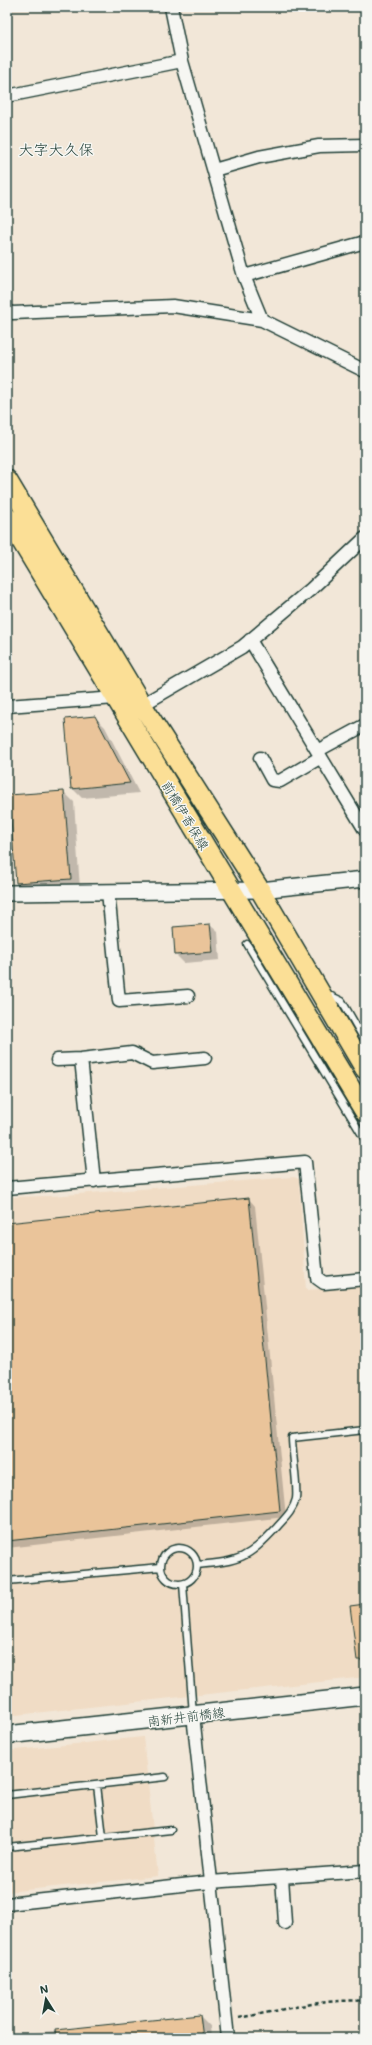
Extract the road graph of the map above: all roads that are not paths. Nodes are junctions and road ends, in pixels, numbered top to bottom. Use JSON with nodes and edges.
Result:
{"nodes":[{"id":1,"x":171,"y":7,"type":"edge"},
{"id":2,"x":182,"y":61,"type":"junction"},
{"id":3,"x":7,"y":96,"type":"edge"},
{"id":4,"x":365,"y":145,"type":"edge"},
{"id":5,"x":214,"y":170,"type":"junction"},
{"id":6,"x":365,"y":242,"type":"edge"},
{"id":7,"x":244,"y":276,"type":"junction"},
{"id":8,"x":7,"y":312,"type":"edge"},
{"id":9,"x":262,"y":320,"type":"junction"},
{"id":10,"x":365,"y":371,"type":"edge"},
{"id":11,"x":7,"y":480,"type":"edge"},
{"id":12,"x":7,"y":517,"type":"edge"},
{"id":13,"x":365,"y":538,"type":"edge"},
{"id":14,"x":250,"y":640,"type":"junction"},
{"id":15,"x":116,"y":698,"type":"junction"},
{"id":16,"x":142,"y":705,"type":"junction"},
{"id":17,"x":7,"y":706,"type":"edge"},
{"id":18,"x":365,"y":725,"type":"edge"},
{"id":19,"x":319,"y":754,"type":"junction"},
{"id":20,"x":260,"y":758,"type":"dead end"},
{"id":21,"x":365,"y":830,"type":"edge"},
{"id":22,"x":365,"y":880,"type":"edge"},
{"id":23,"x":231,"y":890,"type":"junction"},
{"id":24,"x":260,"y":890,"type":"junction"},
{"id":25,"x":108,"y":892,"type":"junction"},
{"id":26,"x":7,"y":893,"type":"edge"},
{"id":27,"x":246,"y":944,"type":"dead end"},
{"id":28,"x":318,"y":990,"type":"junction"},
{"id":29,"x":188,"y":996,"type":"dead end"},
{"id":30,"x":300,"y":1018,"type":"junction"},
{"id":31,"x":365,"y":1041,"type":"edge"},
{"id":32,"x":205,"y":1058,"type":"dead end"},
{"id":33,"x":81,"y":1059,"type":"junction"},
{"id":34,"x":57,"y":1060,"type":"dead end"},
{"id":35,"x":365,"y":1069,"type":"edge"},
{"id":36,"x":365,"y":1112,"type":"edge"},
{"id":37,"x":365,"y":1140,"type":"edge"},
{"id":38,"x":94,"y":1181,"type":"junction"},
{"id":39,"x":7,"y":1188,"type":"edge"},
{"id":40,"x":365,"y":1279,"type":"edge"},
{"id":41,"x":365,"y":1430,"type":"edge"},
{"id":42,"x":197,"y":1564,"type":"junction"},
{"id":43,"x":161,"y":1567,"type":"junction"},
{"id":44,"x":7,"y":1581,"type":"edge"},
{"id":45,"x":183,"y":1584,"type":"junction"},
{"id":46,"x":365,"y":1696,"type":"edge"},
{"id":47,"x":194,"y":1714,"type":"junction"},
{"id":48,"x":7,"y":1735,"type":"edge"},
{"id":49,"x":165,"y":1777,"type":"dead end"},
{"id":50,"x":97,"y":1785,"type":"junction"},
{"id":51,"x":7,"y":1795,"type":"edge"},
{"id":52,"x":172,"y":1830,"type":"dead end"},
{"id":53,"x":103,"y":1837,"type":"junction"},
{"id":54,"x":7,"y":1847,"type":"edge"},
{"id":55,"x":365,"y":1871,"type":"edge"},
{"id":56,"x":282,"y":1877,"type":"junction"},
{"id":57,"x":210,"y":1882,"type":"junction"},
{"id":58,"x":7,"y":1904,"type":"edge"},
{"id":59,"x":285,"y":1923,"type":"dead end"},
{"id":60,"x":228,"y":2038,"type":"edge"}],
"edges":[{"from":1,"to":2,"type":"street"},
{"from":2,"to":3,"type":"street"},
{"from":2,"to":5,"type":"street"},
{"from":4,"to":5,"type":"street"},
{"from":5,"to":7,"type":"street"},
{"from":6,"to":7,"type":"street"},
{"from":7,"to":9,"type":"street"},
{"from":8,"to":9,"type":"street"},
{"from":9,"to":10,"type":"street"},
{"from":11,"to":16,"type":"main road","name":"前橋伊香保線"},
{"from":12,"to":15,"type":"main road","name":"前橋伊香保線"},
{"from":13,"to":14,"type":"street"},
{"from":14,"to":16,"type":"street"},
{"from":14,"to":19,"type":"street"},
{"from":15,"to":17,"type":"street"},
{"from":15,"to":23,"type":"main road","name":"前橋伊香保線"},
{"from":16,"to":24,"type":"main road","name":"前橋伊香保線"},
{"from":18,"to":19,"type":"street"},
{"from":19,"to":20,"type":"street"},
{"from":19,"to":21,"type":"street"},
{"from":22,"to":24,"type":"street"},
{"from":23,"to":24,"type":"street"},
{"from":23,"to":25,"type":"street"},
{"from":23,"to":30,"type":"main road","name":"前橋伊香保線"},
{"from":24,"to":28,"type":"main road","name":"前橋伊香保線"},
{"from":25,"to":26,"type":"street"},
{"from":25,"to":29,"type":"street"},
{"from":27,"to":30,"type":"lane"},
{"from":28,"to":31,"type":"lane"},
{"from":28,"to":35,"type":"main road","name":"前橋伊香保線"},
{"from":30,"to":36,"type":"main road","name":"前橋伊香保線"},
{"from":30,"to":37,"type":"lane"},
{"from":32,"to":33,"type":"street"},
{"from":33,"to":34,"type":"street"},
{"from":33,"to":38,"type":"street"},
{"from":38,"to":39,"type":"street"},
{"from":38,"to":40,"type":"street"},
{"from":41,"to":42,"type":"lane"},
{"from":42,"to":43,"type":"lane"},
{"from":42,"to":45,"type":"lane"},
{"from":43,"to":44,"type":"lane"},
{"from":43,"to":45,"type":"lane"},
{"from":45,"to":47,"type":"lane"},
{"from":46,"to":47,"type":"main road","name":"南新井前橋線"},
{"from":47,"to":48,"type":"main road","name":"南新井前橋線"},
{"from":47,"to":57,"type":"street"},
{"from":49,"to":50,"type":"lane"},
{"from":50,"to":51,"type":"lane"},
{"from":50,"to":53,"type":"lane"},
{"from":52,"to":53,"type":"lane"},
{"from":53,"to":54,"type":"lane"},
{"from":55,"to":56,"type":"street"},
{"from":56,"to":57,"type":"street"},
{"from":56,"to":59,"type":"street"},
{"from":57,"to":58,"type":"street"},
{"from":57,"to":60,"type":"street"}]}
